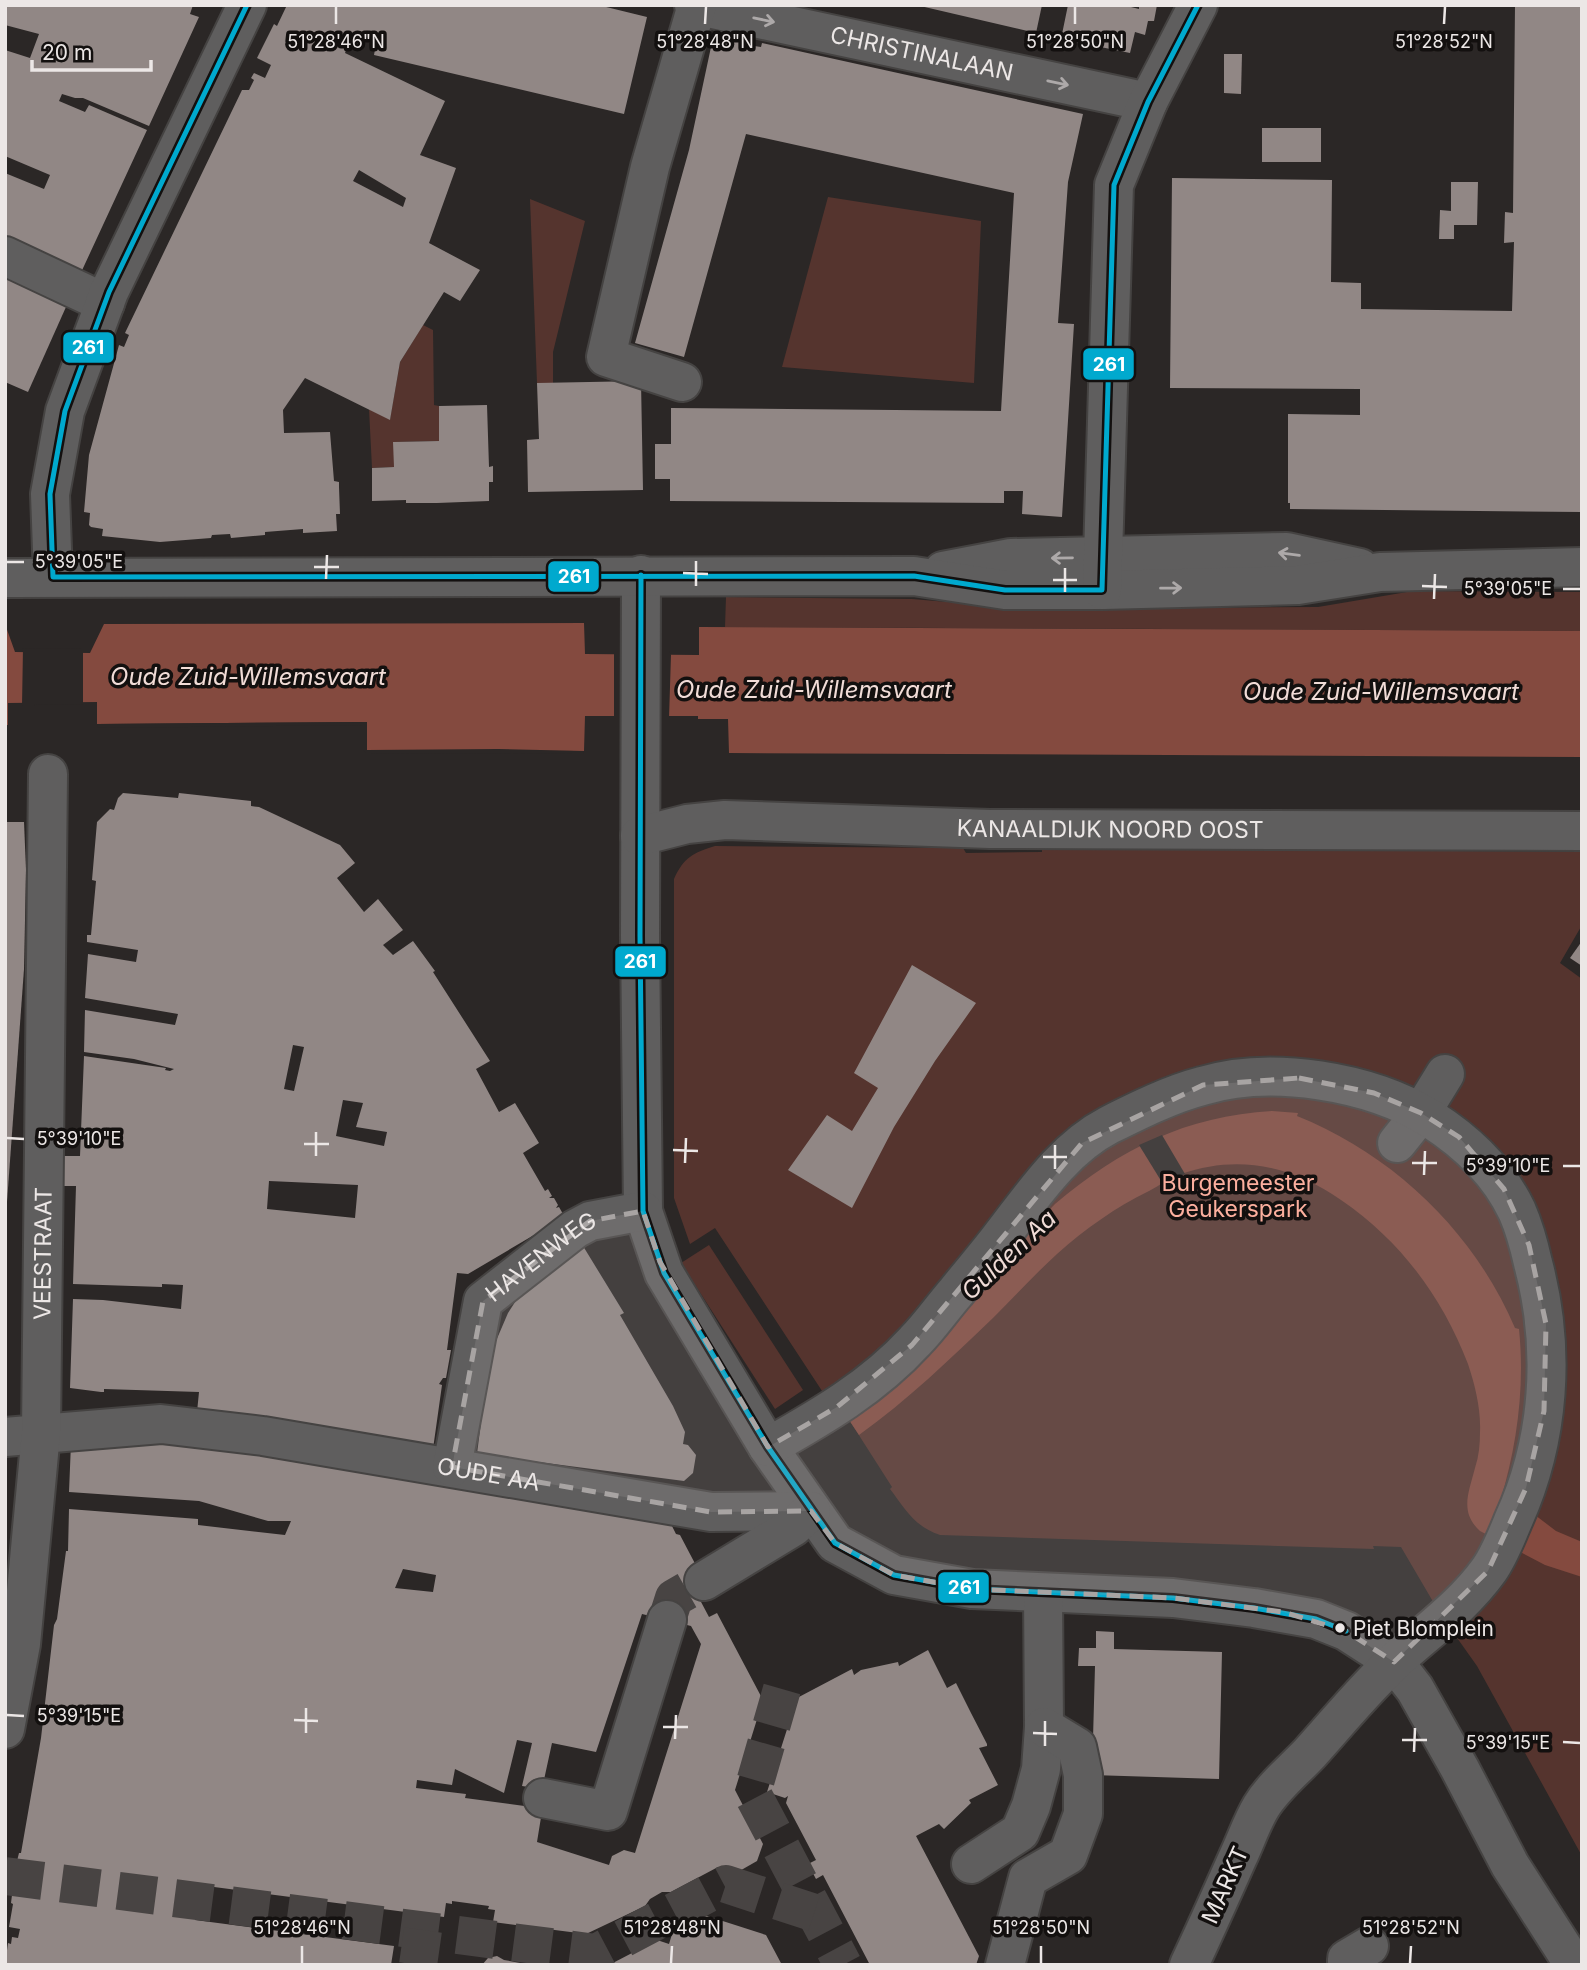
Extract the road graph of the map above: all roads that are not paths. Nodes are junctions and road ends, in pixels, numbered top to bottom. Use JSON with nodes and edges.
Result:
{"nodes":[{"id":1,"x":247,"y":5,"type":"edge"},
{"id":2,"x":1198,"y":5,"type":"edge"},
{"id":3,"x":696,"y":6,"type":"edge"},
{"id":4,"x":1148,"y":102,"type":"junction"},
{"id":5,"x":5,"y":256,"type":"edge"},
{"id":6,"x":105,"y":303,"type":"junction"},
{"id":7,"x":682,"y":382,"type":"dead end"},
{"id":8,"x":1582,"y":567,"type":"edge"},
{"id":9,"x":1103,"y":573,"type":"junction"},
{"id":10,"x":641,"y":575,"type":"junction"},
{"id":11,"x":5,"y":578,"type":"edge"},
{"id":12,"x":53,"y":578,"type":"junction"},
{"id":13,"x":48,"y":774,"type":"dead end"},
{"id":14,"x":1582,"y":831,"type":"edge"},
{"id":15,"x":640,"y":836,"type":"junction"},
{"id":16,"x":1445,"y":1074,"type":"dead end"},
{"id":17,"x":1421,"y":1113,"type":"junction"},
{"id":18,"x":1397,"y":1143,"type":"dead end"},
{"id":19,"x":643,"y":1211,"type":"junction"},
{"id":20,"x":23,"y":1435,"type":"edge"},
{"id":21,"x":768,"y":1447,"type":"junction"},
{"id":22,"x":452,"y":1467,"type":"junction"},
{"id":23,"x":811,"y":1511,"type":"junction"},
{"id":24,"x":704,"y":1581,"type":"tunnel mouth"},
{"id":25,"x":1043,"y":1593,"type":"junction"},
{"id":26,"x":667,"y":1620,"type":"tunnel mouth"},
{"id":27,"x":1394,"y":1662,"type":"junction"},
{"id":28,"x":1044,"y":1727,"type":"junction"},
{"id":29,"x":5,"y":1729,"type":"edge"},
{"id":30,"x":543,"y":1798,"type":"dead end"},
{"id":31,"x":971,"y":1864,"type":"dead end"},
{"id":32,"x":1005,"y":1965,"type":"edge"},
{"id":33,"x":1189,"y":1965,"type":"edge"},
{"id":34,"x":1574,"y":1965,"type":"edge"}],
"edges":[{"from":1,"to":6,"type":"street"},
{"from":2,"to":4,"type":"street"},
{"from":3,"to":4,"type":"street","name":"CHRISTINALAAN","one_way":true},
{"from":3,"to":7,"type":"street","name":"CHRISTINALAAN"},
{"from":4,"to":9,"type":"street"},
{"from":5,"to":6,"type":"street"},
{"from":6,"to":12,"type":"street"},
{"from":8,"to":9,"type":"street"},
{"from":9,"to":10,"type":"street"},
{"from":10,"to":12,"type":"street"},
{"from":10,"to":15,"type":"street"},
{"from":11,"to":12,"type":"street"},
{"from":13,"to":20,"type":"street","name":"VEESTRAAT"},
{"from":14,"to":15,"type":"street","name":"KANAALDIJK NOORD OOST"},
{"from":15,"to":19,"type":"street"},
{"from":16,"to":17,"type":"street"},
{"from":17,"to":18,"type":"street"},
{"from":17,"to":21,"type":"street"},
{"from":17,"to":27,"type":"street"},
{"from":19,"to":21,"type":"street"},
{"from":19,"to":22,"type":"street","name":"HAVENWEG"},
{"from":20,"to":22,"type":"street","name":"OUDE AA"},
{"from":20,"to":29,"type":"street","name":"VEESTRAAT"},
{"from":21,"to":23,"type":"street"},
{"from":22,"to":23,"type":"street","name":"OUDE AA"},
{"from":23,"to":24,"type":"street"},
{"from":23,"to":25,"type":"street"},
{"from":25,"to":27,"type":"street"},
{"from":25,"to":28,"type":"street"},
{"from":26,"to":30,"type":"street"},
{"from":27,"to":33,"type":"street","name":"MARKT"},
{"from":27,"to":34,"type":"street"},
{"from":28,"to":31,"type":"street"},
{"from":28,"to":32,"type":"street"}]}
